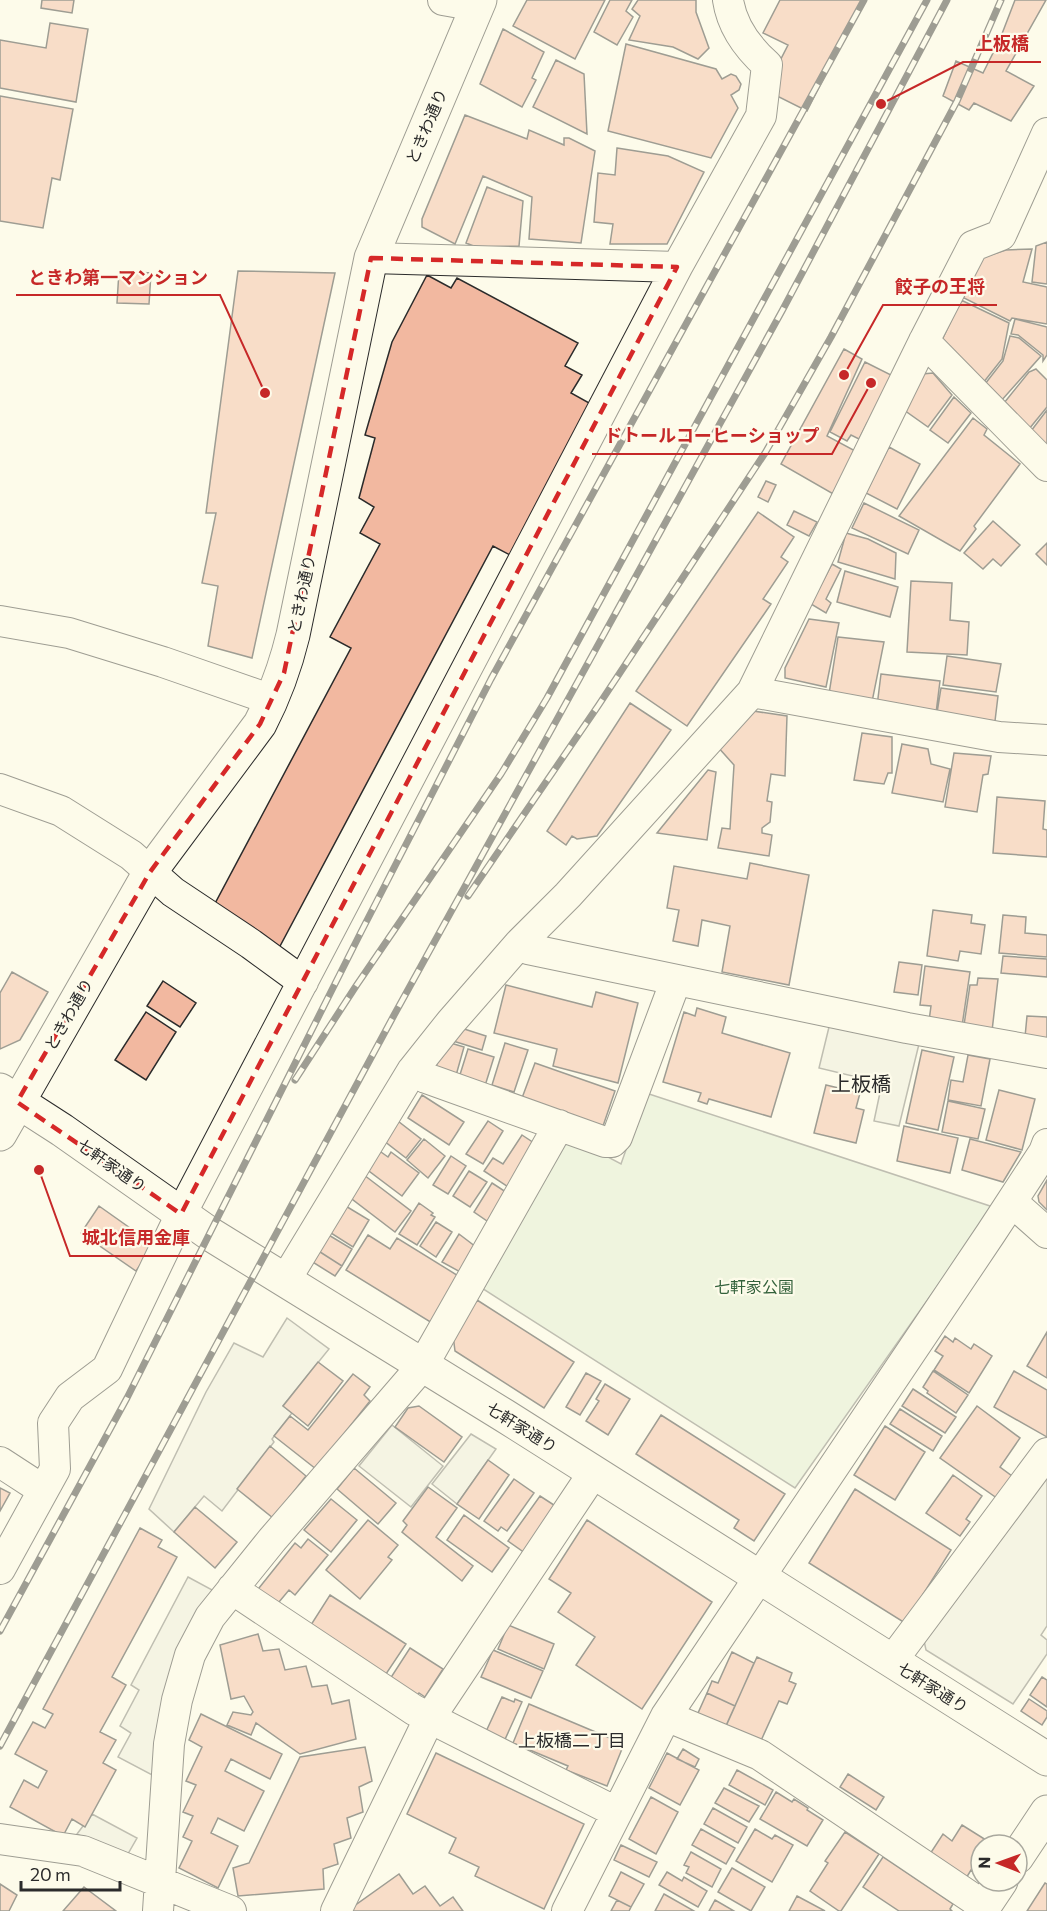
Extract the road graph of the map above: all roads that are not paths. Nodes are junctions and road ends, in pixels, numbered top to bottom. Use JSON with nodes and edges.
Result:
{"nodes":[{"id":1,"x":443,"y":0,"type":"edge"},
{"id":2,"x":728,"y":0,"type":"edge"},
{"id":3,"x":478,"y":3,"type":"edge"},
{"id":4,"x":1047,"y":133,"type":"edge"},
{"id":5,"x":371,"y":258,"type":"junction"},
{"id":6,"x":677,"y":267,"type":"junction"},
{"id":7,"x":924,"y":341,"type":"junction"},
{"id":8,"x":1047,"y":466,"type":"edge"},
{"id":9,"x":0,"y":621,"type":"edge"},
{"id":10,"x":752,"y":692,"type":"junction"},
{"id":11,"x":272,"y":700,"type":"junction"},
{"id":12,"x":1047,"y":740,"type":"edge"},
{"id":13,"x":0,"y":789,"type":"edge"},
{"id":14,"x":150,"y":872,"type":"junction"},
{"id":15,"x":519,"y":944,"type":"junction"},
{"id":16,"x":676,"y":980,"type":"junction"},
{"id":17,"x":303,"y":982,"type":"junction"},
{"id":18,"x":1047,"y":1053,"type":"edge"},
{"id":19,"x":412,"y":1071,"type":"junction"},
{"id":20,"x":9,"y":1096,"type":"edge"},
{"id":21,"x":559,"y":1125,"type":"junction"},
{"id":22,"x":0,"y":1134,"type":"edge"},
{"id":23,"x":1047,"y":1144,"type":"edge"},
{"id":24,"x":1012,"y":1202,"type":"junction"},
{"id":25,"x":181,"y":1214,"type":"junction"},
{"id":26,"x":1047,"y":1233,"type":"edge"},
{"id":27,"x":286,"y":1279,"type":"junction"},
{"id":28,"x":423,"y":1365,"type":"junction"},
{"id":29,"x":1047,"y":1453,"type":"edge"},
{"id":30,"x":0,"y":1462,"type":"edge"},
{"id":31,"x":594,"y":1472,"type":"junction"},
{"id":32,"x":43,"y":1490,"type":"junction"},
{"id":33,"x":0,"y":1569,"type":"edge"},
{"id":34,"x":760,"y":1578,"type":"junction"},
{"id":35,"x":232,"y":1589,"type":"junction"},
{"id":36,"x":891,"y":1661,"type":"junction"},
{"id":37,"x":666,"y":1716,"type":"junction"},
{"id":38,"x":429,"y":1719,"type":"junction"},
{"id":39,"x":1047,"y":1759,"type":"edge"},
{"id":40,"x":616,"y":1812,"type":"junction"},
{"id":41,"x":1047,"y":1812,"type":"edge"},
{"id":42,"x":0,"y":1839,"type":"edge"},
{"id":43,"x":1029,"y":1839,"type":"edge"},
{"id":44,"x":159,"y":1897,"type":"edge"},
{"id":45,"x":988,"y":1899,"type":"edge"},
{"id":46,"x":231,"y":1911,"type":"edge"},
{"id":47,"x":336,"y":1911,"type":"edge"},
{"id":48,"x":567,"y":1911,"type":"edge"}],
"edges":[{"from":1,"to":3,"type":"street"},
{"from":2,"to":6,"type":"street"},
{"from":3,"to":5,"type":"street","name":"ときわ通り"},
{"from":4,"to":7,"type":"street"},
{"from":5,"to":6,"type":"street"},
{"from":5,"to":11,"type":"street","name":"ときわ通り"},
{"from":6,"to":17,"type":"street"},
{"from":7,"to":8,"type":"street"},
{"from":7,"to":10,"type":"street"},
{"from":9,"to":11,"type":"street"},
{"from":10,"to":12,"type":"street"},
{"from":10,"to":15,"type":"street"},
{"from":11,"to":14,"type":"street","name":"ときわ通り"},
{"from":13,"to":14,"type":"street"},
{"from":14,"to":17,"type":"street"},
{"from":14,"to":20,"type":"street","name":"ときわ通り"},
{"from":15,"to":16,"type":"street"},
{"from":15,"to":19,"type":"street"},
{"from":16,"to":18,"type":"street"},
{"from":16,"to":21,"type":"street"},
{"from":17,"to":25,"type":"street"},
{"from":19,"to":21,"type":"street"},
{"from":19,"to":27,"type":"street"},
{"from":20,"to":22,"type":"street","name":"ときわ通り"},
{"from":20,"to":25,"type":"street","name":"七軒家通り"},
{"from":21,"to":28,"type":"street"},
{"from":23,"to":24,"type":"street"},
{"from":24,"to":26,"type":"street"},
{"from":24,"to":34,"type":"street"},
{"from":25,"to":27,"type":"street","name":"七軒家通り"},
{"from":25,"to":32,"type":"street"},
{"from":27,"to":28,"type":"street","name":"七軒家通り"},
{"from":28,"to":31,"type":"street","name":"七軒家通り"},
{"from":28,"to":35,"type":"street"},
{"from":29,"to":36,"type":"street"},
{"from":30,"to":32,"type":"street"},
{"from":31,"to":34,"type":"street","name":"七軒家通り"},
{"from":31,"to":38,"type":"street"},
{"from":32,"to":33,"type":"street"},
{"from":34,"to":36,"type":"street","name":"七軒家通り"},
{"from":34,"to":37,"type":"street"},
{"from":35,"to":38,"type":"street"},
{"from":35,"to":44,"type":"street"},
{"from":36,"to":39,"type":"street","name":"七軒家通り"},
{"from":37,"to":40,"type":"street"},
{"from":37,"to":45,"type":"street"},
{"from":38,"to":40,"type":"street"},
{"from":38,"to":47,"type":"street"},
{"from":40,"to":48,"type":"street"},
{"from":41,"to":43,"type":"street"},
{"from":42,"to":44,"type":"street"},
{"from":44,"to":46,"type":"street"}]}
